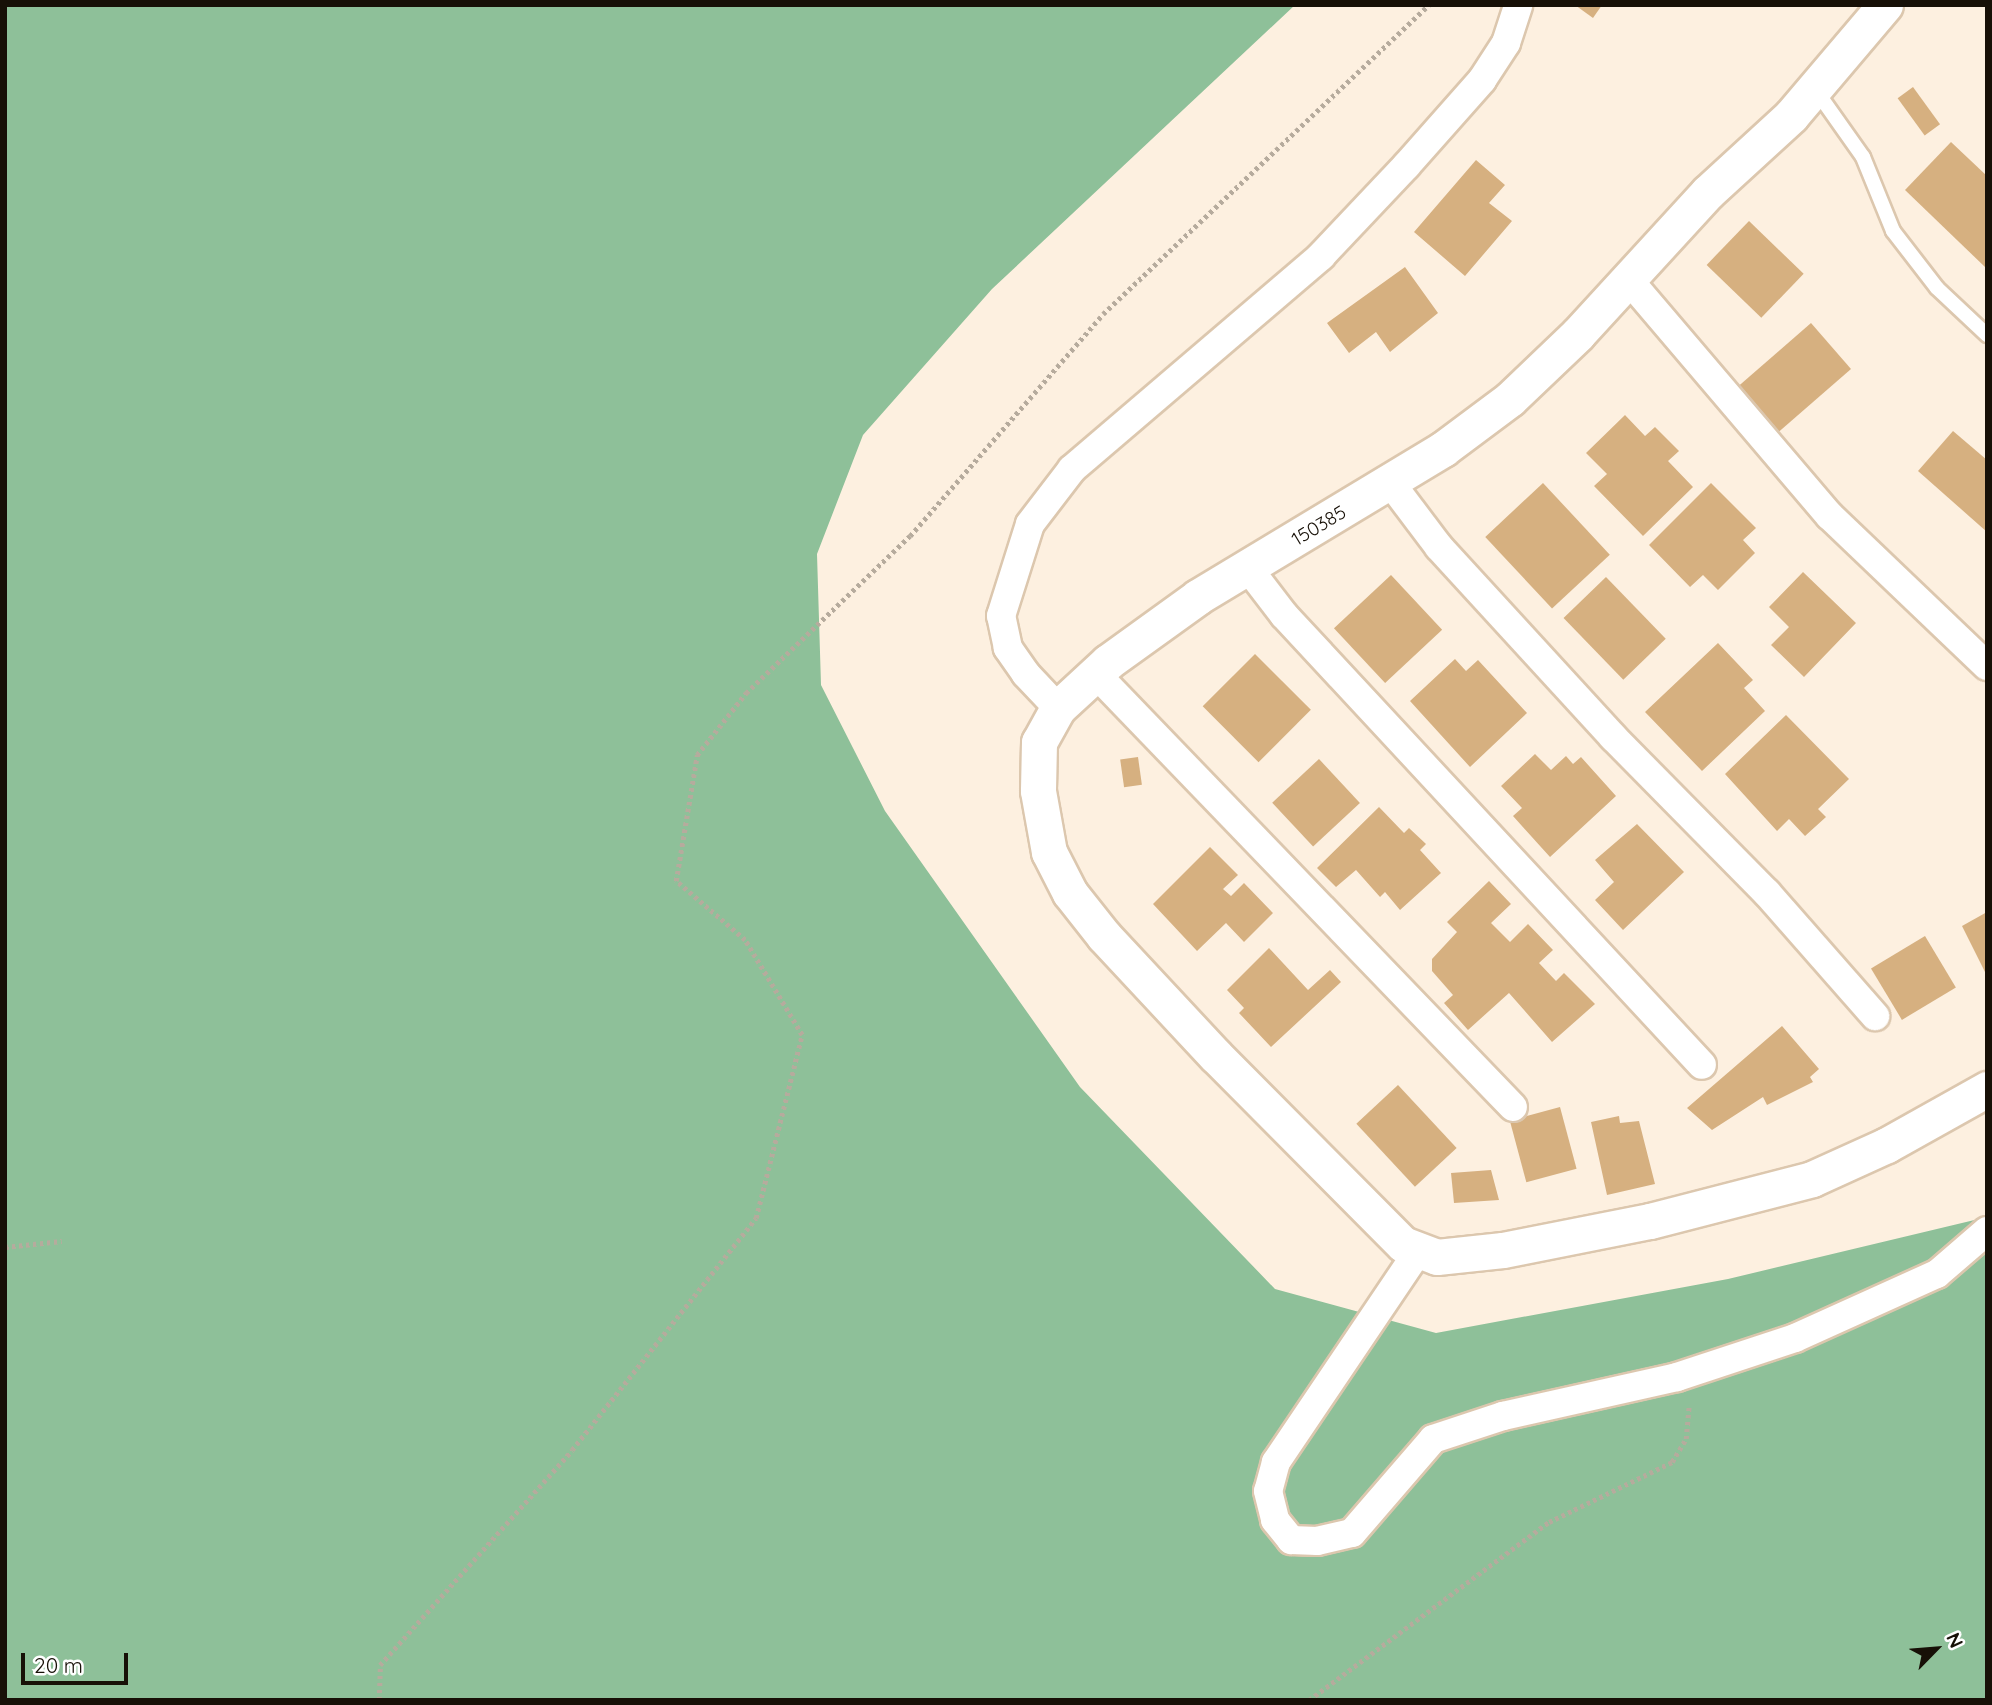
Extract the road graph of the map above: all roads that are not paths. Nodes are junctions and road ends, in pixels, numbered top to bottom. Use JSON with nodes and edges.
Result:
{"nodes":[{"id":1,"x":1518,"y":5,"type":"edge"},
{"id":2,"x":1885,"y":5,"type":"edge"},
{"id":3,"x":1815,"y":89,"type":"junction"},
{"id":4,"x":1628,"y":279,"type":"junction"},
{"id":5,"x":1987,"y":335,"type":"edge"},
{"id":6,"x":1390,"y":482,"type":"junction"},
{"id":7,"x":1248,"y":568,"type":"junction"},
{"id":8,"x":1987,"y":666,"type":"edge"},
{"id":9,"x":1096,"y":674,"type":"junction"},
{"id":10,"x":1058,"y":708,"type":"junction"},
{"id":11,"x":1875,"y":1016,"type":"dead end"},
{"id":12,"x":1702,"y":1065,"type":"dead end"},
{"id":13,"x":1987,"y":1089,"type":"edge"},
{"id":14,"x":1513,"y":1107,"type":"dead end"},
{"id":15,"x":1987,"y":1231,"type":"edge"},
{"id":16,"x":1419,"y":1250,"type":"junction"}],
"edges":[{"from":1,"to":10,"type":"street"},
{"from":2,"to":3,"type":"street","name":"150385"},
{"from":3,"to":4,"type":"street","name":"150385"},
{"from":3,"to":5,"type":"lane"},
{"from":4,"to":6,"type":"street","name":"150385"},
{"from":4,"to":8,"type":"street"},
{"from":6,"to":7,"type":"street","name":"150385"},
{"from":6,"to":11,"type":"street"},
{"from":7,"to":9,"type":"street","name":"150385"},
{"from":7,"to":12,"type":"street"},
{"from":9,"to":10,"type":"street","name":"150385"},
{"from":9,"to":14,"type":"street"},
{"from":10,"to":16,"type":"street","name":"150385"},
{"from":13,"to":16,"type":"street"},
{"from":15,"to":16,"type":"street"}]}
